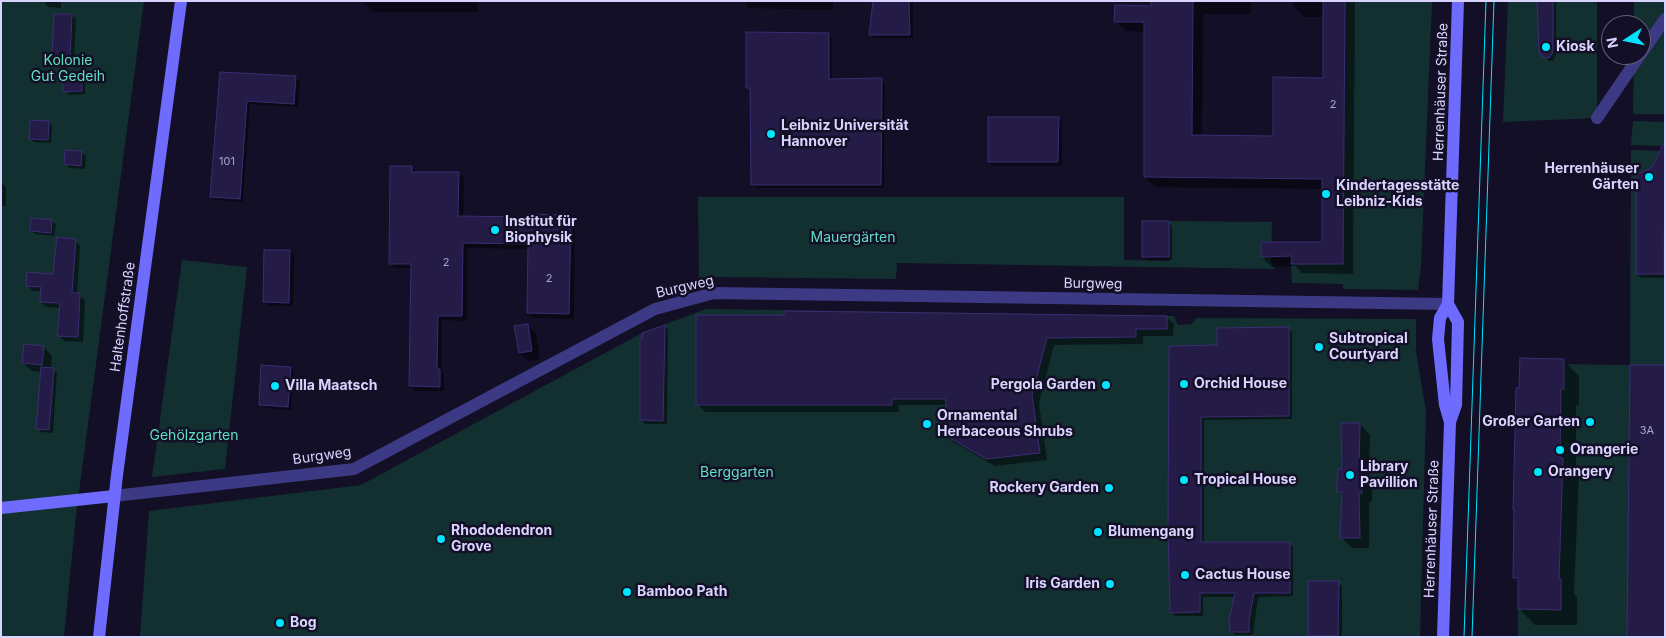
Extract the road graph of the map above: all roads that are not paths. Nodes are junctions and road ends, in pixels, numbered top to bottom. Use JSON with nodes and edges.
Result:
{"nodes":[{"id":1,"x":181,"y":1,"type":"edge"},
{"id":2,"x":1458,"y":1,"type":"edge"},
{"id":3,"x":1665,"y":19,"type":"edge"},
{"id":4,"x":1651,"y":39,"type":"edge"},
{"id":5,"x":1633,"y":65,"type":"edge"},
{"id":6,"x":1597,"y":118,"type":"dead end"},
{"id":7,"x":1448,"y":304,"type":"junction"},
{"id":8,"x":1450,"y":422,"type":"junction"},
{"id":9,"x":114,"y":496,"type":"junction"},
{"id":10,"x":1,"y":508,"type":"edge"},
{"id":11,"x":99,"y":637,"type":"edge"},
{"id":12,"x":1443,"y":637,"type":"edge"}],
"edges":[{"from":1,"to":9,"type":"street","name":"Haltenhoffstraße"},
{"from":2,"to":7,"type":"street","name":"Herrenhäuser Straße"},
{"from":3,"to":4,"type":"street"},
{"from":5,"to":6,"type":"street"},
{"from":7,"to":8,"type":"street","name":"Herrenhäuser Straße"},
{"from":7,"to":8,"type":"street","name":"Herrenhäuser Straße"},
{"from":7,"to":9,"type":"street","name":"Burgweg"},
{"from":8,"to":12,"type":"street","name":"Herrenhäuser Straße"},
{"from":9,"to":10,"type":"street","name":"Burgweg"},
{"from":9,"to":11,"type":"street","name":"Haltenhoffstraße"}]}
